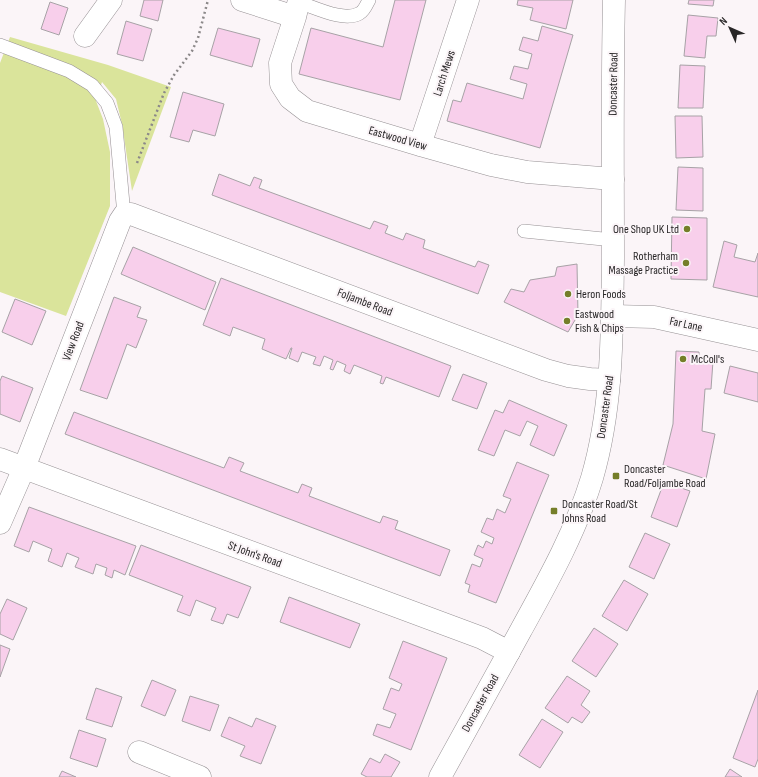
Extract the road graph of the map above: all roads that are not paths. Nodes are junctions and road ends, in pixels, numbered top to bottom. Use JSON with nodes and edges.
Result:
{"nodes":[{"id":1,"x":111,"y":0,"type":"edge"},
{"id":2,"x":242,"y":0,"type":"edge"},
{"id":3,"x":369,"y":0,"type":"edge"},
{"id":4,"x":468,"y":0,"type":"edge"},
{"id":5,"x":614,"y":0,"type":"edge"},
{"id":6,"x":297,"y":6,"type":"edge"},
{"id":7,"x":85,"y":36,"type":"dead end"},
{"id":8,"x":0,"y":45,"type":"edge"},
{"id":9,"x":420,"y":145,"type":"junction"},
{"id":10,"x":613,"y":179,"type":"junction"},
{"id":11,"x":124,"y":215,"type":"junction"},
{"id":12,"x":524,"y":231,"type":"dead end"},
{"id":13,"x":613,"y":240,"type":"junction"},
{"id":14,"x":613,"y":316,"type":"junction"},
{"id":15,"x":758,"y":340,"type":"edge"},
{"id":16,"x":609,"y":380,"type":"junction"},
{"id":17,"x":0,"y":459,"type":"edge"},
{"id":18,"x":24,"y":468,"type":"junction"},
{"id":19,"x":0,"y":523,"type":"edge"},
{"id":20,"x":509,"y":652,"type":"junction"},
{"id":21,"x":139,"y":752,"type":"dead end"},
{"id":22,"x":200,"y":777,"type":"edge"},
{"id":23,"x":440,"y":777,"type":"edge"}],
"edges":[{"from":1,"to":7,"type":"street"},
{"from":2,"to":6,"type":"street"},
{"from":3,"to":6,"type":"lane"},
{"from":4,"to":9,"type":"street","name":"Larch Mews"},
{"from":5,"to":10,"type":"street","name":"Doncaster Road"},
{"from":6,"to":9,"type":"street","name":"Eastwood View"},
{"from":8,"to":11,"type":"lane"},
{"from":9,"to":10,"type":"street","name":"Eastwood View"},
{"from":10,"to":13,"type":"street","name":"Doncaster Road"},
{"from":11,"to":16,"type":"street","name":"Foljambe Road"},
{"from":11,"to":18,"type":"street","name":"View Road"},
{"from":12,"to":13,"type":"lane"},
{"from":13,"to":14,"type":"street","name":"Doncaster Road"},
{"from":14,"to":15,"type":"street","name":"Far Lane"},
{"from":14,"to":16,"type":"street","name":"Doncaster Road"},
{"from":16,"to":20,"type":"street","name":"Doncaster Road"},
{"from":17,"to":18,"type":"street","name":"St John's Road"},
{"from":18,"to":19,"type":"street","name":"View Road"},
{"from":18,"to":20,"type":"street","name":"St John's Road"},
{"from":20,"to":23,"type":"street","name":"Doncaster Road"},
{"from":21,"to":22,"type":"street"}]}
